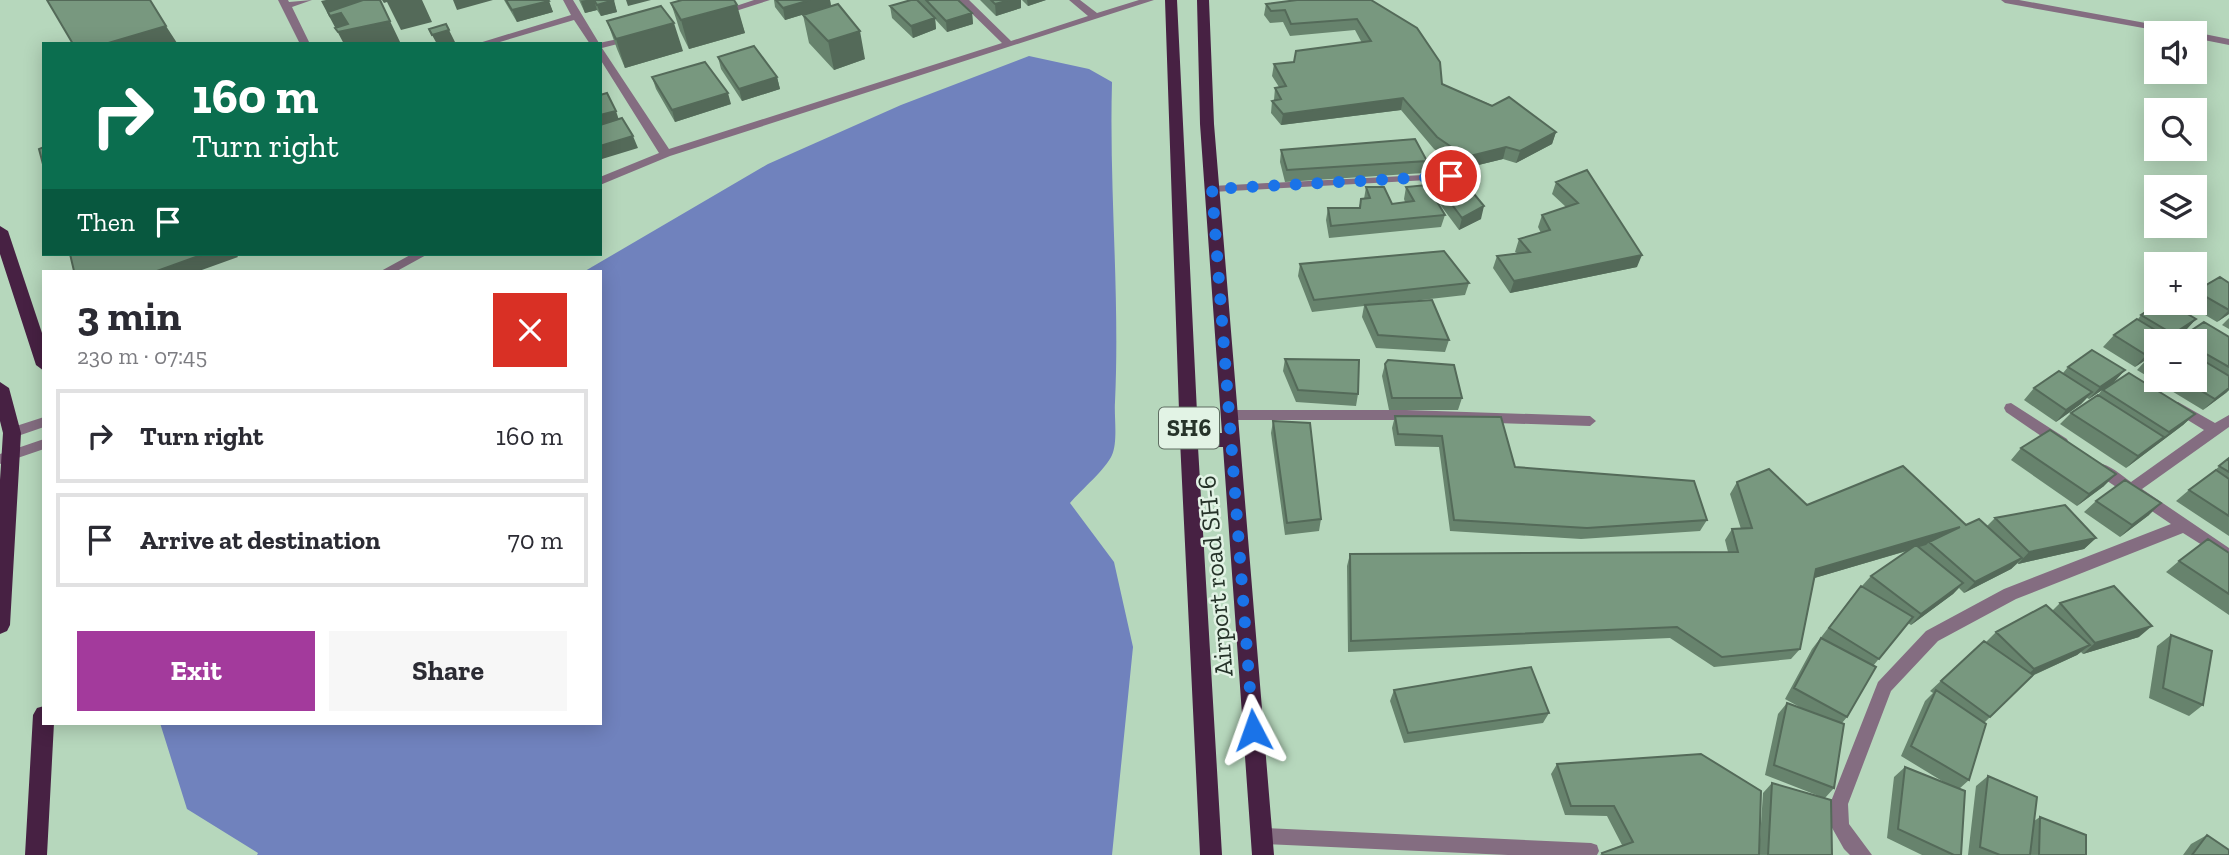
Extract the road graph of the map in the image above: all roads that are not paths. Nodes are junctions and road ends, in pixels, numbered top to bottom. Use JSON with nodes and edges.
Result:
{"nodes":[{"id":1,"x":307,"y":0,"type":"edge"},
{"id":2,"x":568,"y":0,"type":"edge"},
{"id":3,"x":765,"y":0,"type":"edge"},
{"id":4,"x":963,"y":0,"type":"edge"},
{"id":5,"x":1074,"y":0,"type":"edge"},
{"id":6,"x":1149,"y":0,"type":"edge"},
{"id":7,"x":1171,"y":0,"type":"edge"},
{"id":8,"x":1203,"y":0,"type":"edge"},
{"id":9,"x":2005,"y":0,"type":"edge"},
{"id":10,"x":285,"y":3,"type":"edge"},
{"id":11,"x":714,"y":14,"type":"edge"},
{"id":12,"x":578,"y":16,"type":"junction"},
{"id":13,"x":1095,"y":17,"type":"junction"},
{"id":14,"x":2144,"y":26,"type":"edge"},
{"id":15,"x":651,"y":32,"type":"edge"},
{"id":16,"x":2207,"y":38,"type":"edge"},
{"id":17,"x":304,"y":42,"type":"edge"},
{"id":18,"x":488,"y":42,"type":"edge"},
{"id":19,"x":596,"y":42,"type":"edge"},
{"id":20,"x":2229,"y":42,"type":"edge"},
{"id":21,"x":1009,"y":44,"type":"junction"},
{"id":22,"x":602,"y":46,"type":"edge"},
{"id":23,"x":602,"y":52,"type":"edge"},
{"id":24,"x":666,"y":154,"type":"junction"},
{"id":25,"x":1451,"y":176,"type":"edge"},
{"id":26,"x":602,"y":180,"type":"edge"},
{"id":27,"x":1212,"y":189,"type":"junction"},
{"id":28,"x":0,"y":232,"type":"edge"},
{"id":29,"x":418,"y":256,"type":"edge"},
{"id":30,"x":389,"y":270,"type":"edge"},
{"id":31,"x":42,"y":359,"type":"edge"},
{"id":32,"x":0,"y":388,"type":"edge"},
{"id":33,"x":2171,"y":402,"type":"edge"},
{"id":34,"x":2011,"y":408,"type":"dead end"},
{"id":35,"x":1229,"y":415,"type":"junction"},
{"id":36,"x":2229,"y":420,"type":"edge"},
{"id":37,"x":1590,"y":421,"type":"dead end"},
{"id":38,"x":42,"y":423,"type":"edge"},
{"id":39,"x":2215,"y":430,"type":"junction"},
{"id":40,"x":12,"y":433,"type":"junction"},
{"id":41,"x":1189,"y":440,"type":"junction"},
{"id":42,"x":1231,"y":440,"type":"junction"},
{"id":43,"x":42,"y":445,"type":"edge"},
{"id":44,"x":5,"y":457,"type":"edge"},
{"id":45,"x":2130,"y":490,"type":"junction"},
{"id":46,"x":2183,"y":526,"type":"junction"},
{"id":47,"x":2229,"y":556,"type":"edge"},
{"id":48,"x":0,"y":625,"type":"edge"},
{"id":49,"x":43,"y":725,"type":"edge"},
{"id":50,"x":1262,"y":836,"type":"junction"},
{"id":51,"x":1591,"y":850,"type":"dead end"},
{"id":52,"x":36,"y":855,"type":"edge"},
{"id":53,"x":1211,"y":855,"type":"edge"},
{"id":54,"x":1263,"y":855,"type":"edge"},
{"id":55,"x":1863,"y":855,"type":"edge"}],
"edges":[{"from":1,"to":10,"type":"street"},
{"from":2,"to":12,"type":"street"},
{"from":3,"to":11,"type":"street"},
{"from":4,"to":21,"type":"street"},
{"from":5,"to":13,"type":"street"},
{"from":6,"to":13,"type":"street"},
{"from":7,"to":41,"type":"main road","number":"SH6"},
{"from":8,"to":27,"type":"main road","name":"Airport road SH-6","number":"SH6"},
{"from":9,"to":14,"type":"lane"},
{"from":10,"to":17,"type":"street"},
{"from":12,"to":18,"type":"street"},
{"from":12,"to":19,"type":"street"},
{"from":13,"to":21,"type":"street"},
{"from":15,"to":22,"type":"street"},
{"from":16,"to":20,"type":"lane"},
{"from":21,"to":24,"type":"street"},
{"from":23,"to":24,"type":"street"},
{"from":24,"to":26,"type":"street"},
{"from":25,"to":27,"type":"lane"},
{"from":27,"to":35,"type":"main road","name":"Airport road SH-6","number":"SH6"},
{"from":28,"to":31,"type":"main road"},
{"from":29,"to":30,"type":"street"},
{"from":32,"to":40,"type":"main road"},
{"from":33,"to":39,"type":"street"},
{"from":34,"to":45,"type":"street"},
{"from":35,"to":37,"type":"lane"},
{"from":35,"to":42,"type":"main road","name":"Airport road SH-6","number":"SH6"},
{"from":36,"to":39,"type":"street"},
{"from":38,"to":40,"type":"street"},
{"from":39,"to":45,"type":"street"},
{"from":40,"to":44,"type":"main road"},
{"from":41,"to":42,"type":"main road"},
{"from":41,"to":53,"type":"main road","number":"SH6"},
{"from":42,"to":50,"type":"main road","name":"Airport road SH-6","number":"SH6"},
{"from":43,"to":44,"type":"lane"},
{"from":44,"to":48,"type":"main road"},
{"from":45,"to":46,"type":"street"},
{"from":46,"to":47,"type":"street"},
{"from":46,"to":55,"type":"street"},
{"from":49,"to":52,"type":"main road"},
{"from":50,"to":51,"type":"lane"},
{"from":50,"to":54,"type":"main road","name":"Airport road SH-6","number":"SH6"}]}
